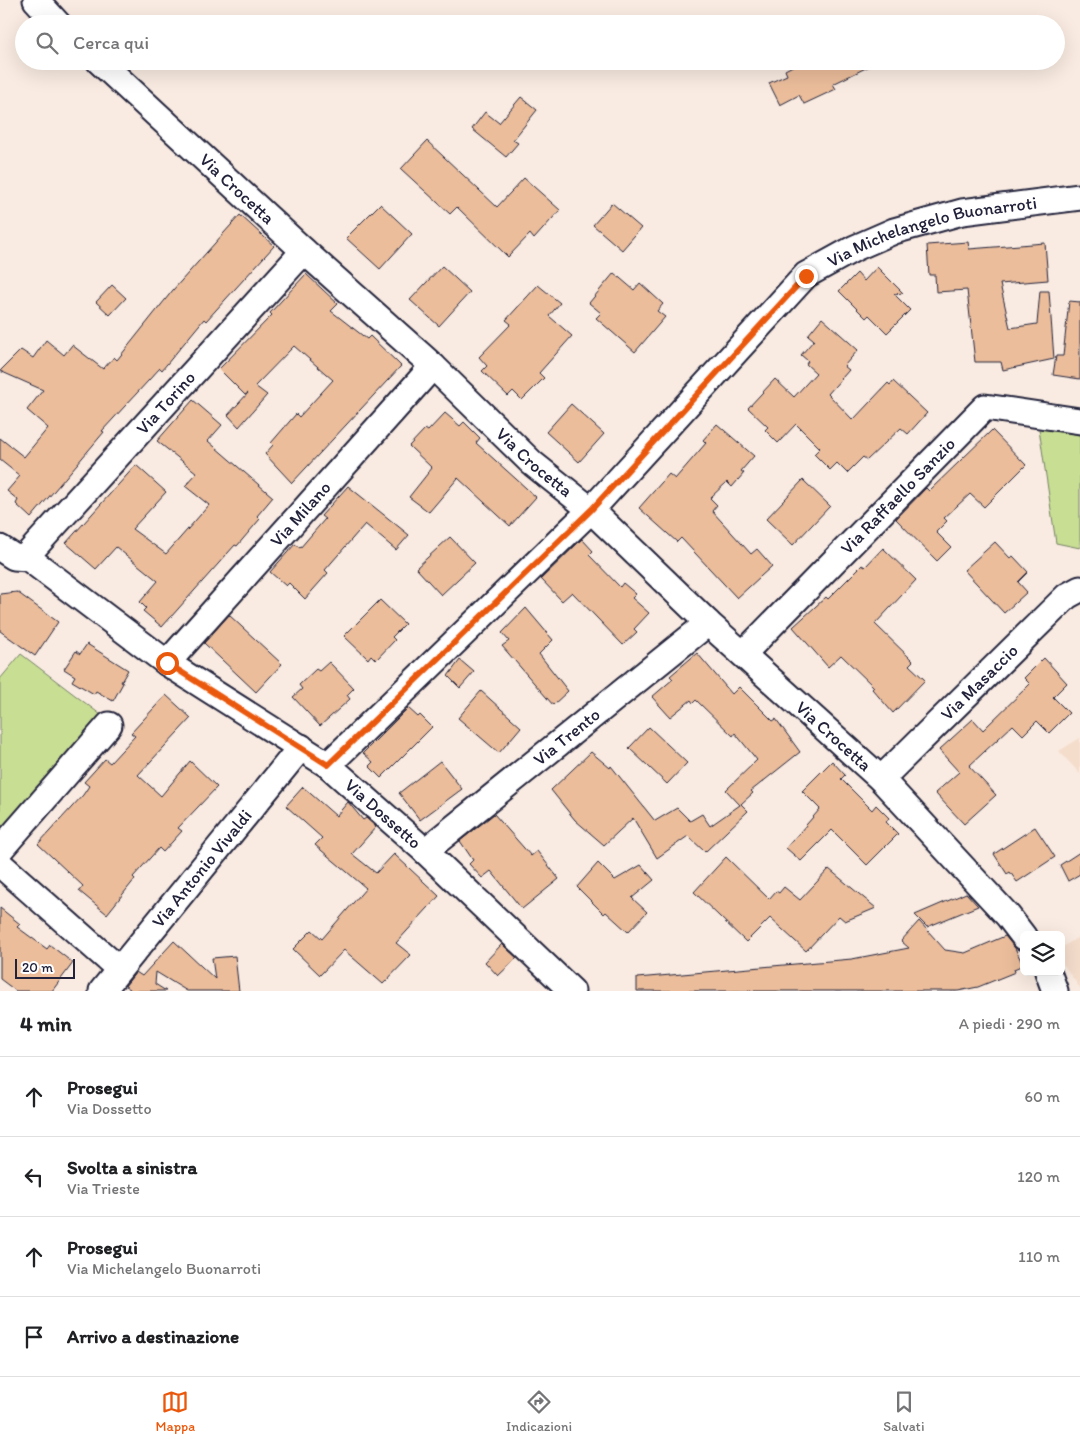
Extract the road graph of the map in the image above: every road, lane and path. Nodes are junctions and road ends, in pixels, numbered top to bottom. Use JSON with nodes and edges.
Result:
{"nodes":[{"id":1,"x":36,"y":0,"type":"edge"},
{"id":2,"x":50,"y":15,"type":"edge"},
{"id":3,"x":109,"y":70,"type":"edge"},
{"id":4,"x":1080,"y":197,"type":"edge"},
{"id":5,"x":304,"y":251,"type":"junction"},
{"id":6,"x":433,"y":366,"type":"junction"},
{"id":7,"x":1080,"y":420,"type":"edge"},
{"id":8,"x":591,"y":510,"type":"junction"},
{"id":9,"x":0,"y":548,"type":"edge"},
{"id":10,"x":28,"y":558,"type":"junction"},
{"id":11,"x":1080,"y":589,"type":"edge"},
{"id":12,"x":708,"y":623,"type":"junction"},
{"id":13,"x":744,"y":653,"type":"junction"},
{"id":14,"x":167,"y":663,"type":"junction"},
{"id":15,"x":109,"y":726,"type":"dead end"},
{"id":16,"x":301,"y":746,"type":"junction"},
{"id":17,"x":328,"y":765,"type":"junction"},
{"id":18,"x":881,"y":779,"type":"junction"},
{"id":19,"x":0,"y":850,"type":"edge"},
{"id":20,"x":425,"y":851,"type":"junction"},
{"id":21,"x":0,"y":864,"type":"edge"},
{"id":22,"x":1020,"y":932,"type":"edge"},
{"id":23,"x":119,"y":969,"type":"junction"},
{"id":24,"x":1049,"y":976,"type":"edge"},
{"id":25,"x":102,"y":991,"type":"edge"},
{"id":26,"x":572,"y":991,"type":"edge"},
{"id":27,"x":1055,"y":991,"type":"edge"}],
"edges":[{"from":1,"to":2,"type":"street"},
{"from":3,"to":5,"type":"street","name":"Via Crocetta"},
{"from":4,"to":8,"type":"street","name":"Via Michelangelo Buonarroti"},
{"from":5,"to":6,"type":"street","name":"Via Crocetta"},
{"from":5,"to":10,"type":"street","name":"Via Torino"},
{"from":6,"to":8,"type":"street","name":"Via Crocetta"},
{"from":6,"to":14,"type":"street","name":"Via Milano"},
{"from":7,"to":13,"type":"street","name":"Via Raffaello Sanzio"},
{"from":8,"to":12,"type":"street","name":"Via Crocetta"},
{"from":8,"to":17,"type":"street","name":"Via Michelangelo Buonarroti"},
{"from":9,"to":10,"type":"street","name":"Via Dossetto"},
{"from":10,"to":14,"type":"street","name":"Via Dossetto"},
{"from":11,"to":18,"type":"street","name":"Via Masaccio"},
{"from":12,"to":13,"type":"street","name":"Via Crocetta"},
{"from":12,"to":20,"type":"street","name":"Via Trento"},
{"from":13,"to":18,"type":"street","name":"Via Crocetta"},
{"from":14,"to":16,"type":"street","name":"Via Dossetto"},
{"from":15,"to":19,"type":"street"},
{"from":16,"to":17,"type":"street","name":"Via Dossetto"},
{"from":16,"to":23,"type":"street","name":"Via Antonio Vivaldi"},
{"from":17,"to":20,"type":"street","name":"Via Dossetto"},
{"from":18,"to":22,"type":"street","name":"Via Crocetta"},
{"from":20,"to":26,"type":"street","name":"Via Dossetto"},
{"from":21,"to":23,"type":"street"},
{"from":23,"to":25,"type":"street","name":"Via Antonio Vivaldi"},
{"from":24,"to":27,"type":"street"}]}
